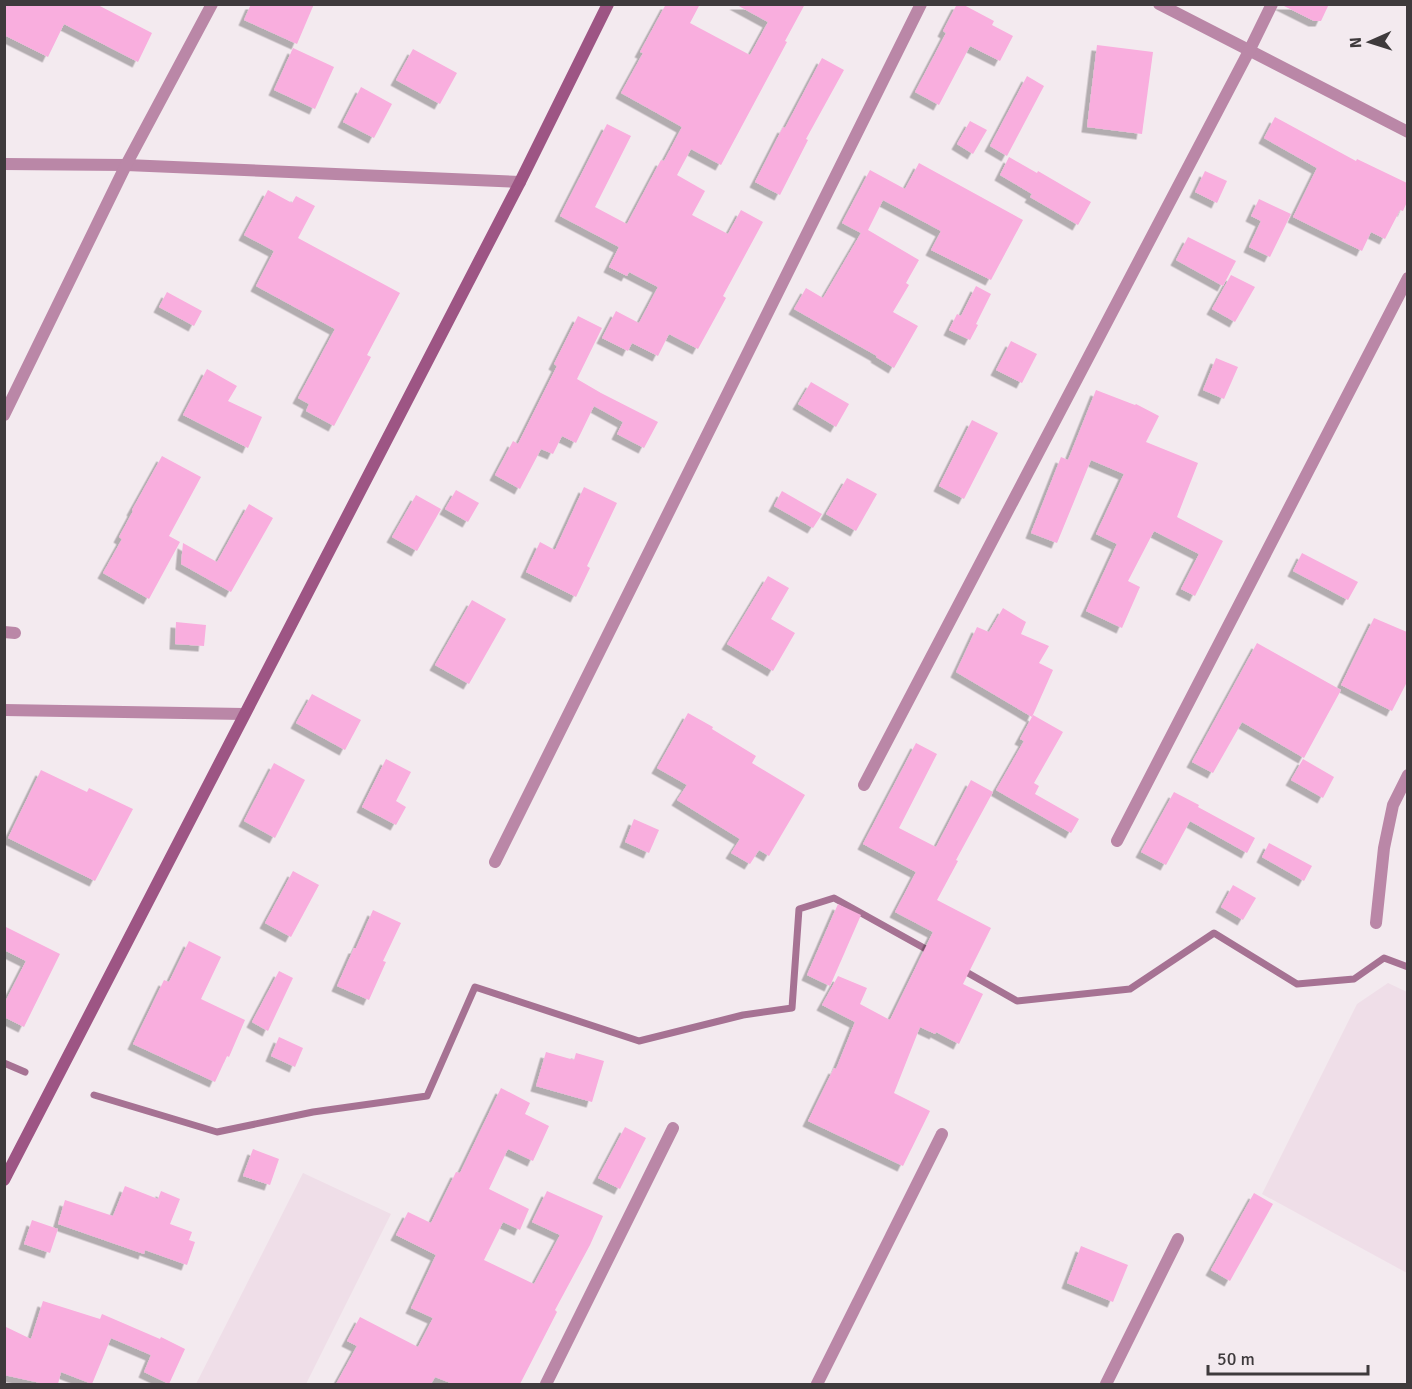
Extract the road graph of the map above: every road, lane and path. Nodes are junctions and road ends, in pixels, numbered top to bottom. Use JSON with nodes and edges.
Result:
{"nodes":[{"id":1,"x":212,"y":4,"type":"edge"},
{"id":2,"x":608,"y":4,"type":"edge"},
{"id":3,"x":921,"y":4,"type":"edge"},
{"id":4,"x":1159,"y":4,"type":"edge"},
{"id":5,"x":1272,"y":4,"type":"edge"},
{"id":6,"x":1249,"y":51,"type":"junction"},
{"id":7,"x":1407,"y":132,"type":"edge"},
{"id":8,"x":4,"y":164,"type":"edge"},
{"id":9,"x":126,"y":165,"type":"junction"},
{"id":10,"x":520,"y":182,"type":"junction"},
{"id":11,"x":1407,"y":278,"type":"edge"},
{"id":12,"x":4,"y":415,"type":"edge"},
{"id":13,"x":4,"y":710,"type":"edge"},
{"id":14,"x":244,"y":714,"type":"junction"},
{"id":15,"x":1407,"y":775,"type":"edge"},
{"id":16,"x":864,"y":785,"type":"dead end"},
{"id":17,"x":1117,"y":841,"type":"dead end"},
{"id":18,"x":495,"y":862,"type":"dead end"},
{"id":19,"x":1376,"y":924,"type":"dead end"},
{"id":20,"x":673,"y":1128,"type":"dead end"},
{"id":21,"x":942,"y":1134,"type":"dead end"},
{"id":22,"x":4,"y":1180,"type":"edge"},
{"id":23,"x":1178,"y":1239,"type":"dead end"},
{"id":24,"x":546,"y":1384,"type":"edge"},
{"id":25,"x":816,"y":1384,"type":"edge"},
{"id":26,"x":1106,"y":1384,"type":"edge"}],
"edges":[{"from":1,"to":9,"type":"street"},
{"from":2,"to":10,"type":"street"},
{"from":3,"to":18,"type":"street"},
{"from":4,"to":6,"type":"street"},
{"from":5,"to":6,"type":"street"},
{"from":6,"to":7,"type":"street"},
{"from":6,"to":16,"type":"street"},
{"from":8,"to":9,"type":"street"},
{"from":9,"to":10,"type":"street"},
{"from":9,"to":12,"type":"street"},
{"from":10,"to":14,"type":"street"},
{"from":11,"to":17,"type":"street"},
{"from":13,"to":14,"type":"street"},
{"from":14,"to":22,"type":"street"},
{"from":15,"to":19,"type":"street"},
{"from":20,"to":24,"type":"street"},
{"from":21,"to":25,"type":"street"},
{"from":23,"to":26,"type":"street"}]}
